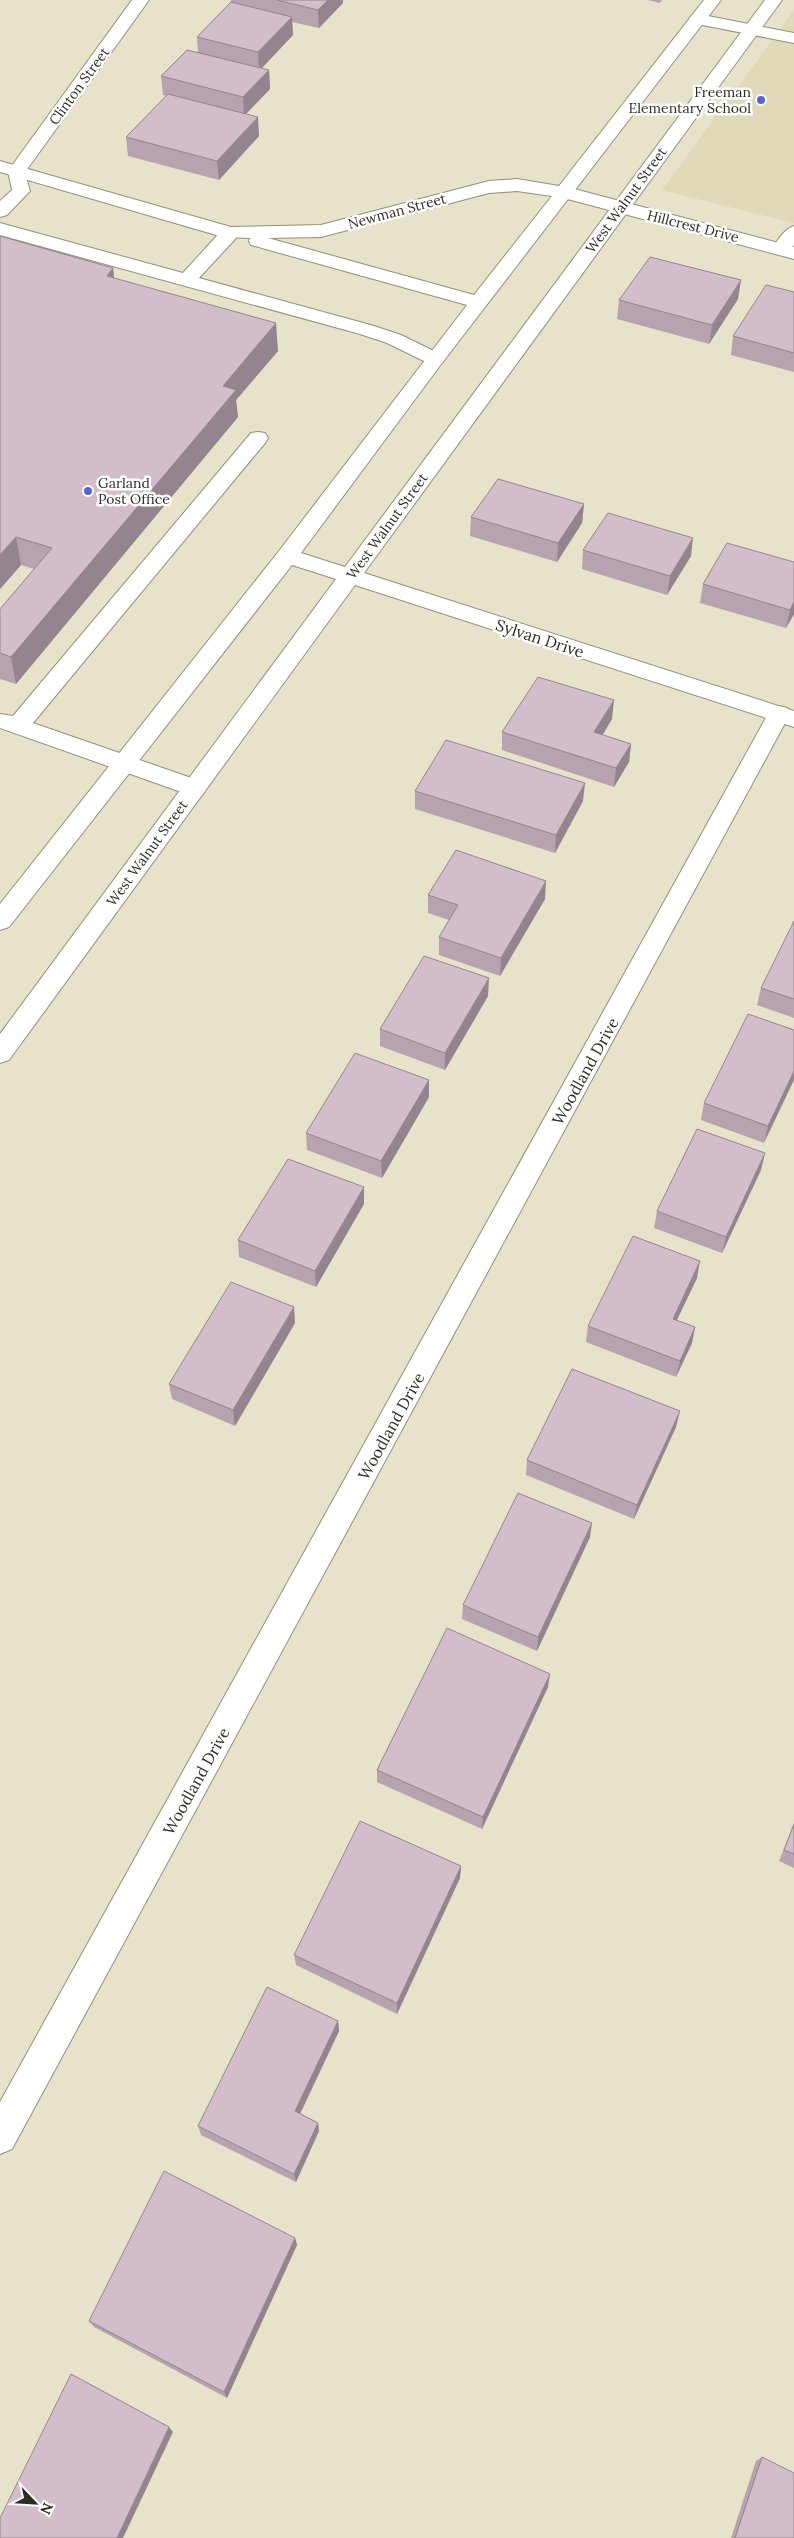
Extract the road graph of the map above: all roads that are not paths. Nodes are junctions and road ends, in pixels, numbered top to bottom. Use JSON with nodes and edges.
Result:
{"nodes":[{"id":1,"x":141,"y":0,"type":"edge"},
{"id":2,"x":713,"y":0,"type":"edge"},
{"id":3,"x":774,"y":0,"type":"edge"},
{"id":4,"x":698,"y":19,"type":"junction"},
{"id":5,"x":751,"y":31,"type":"junction"},
{"id":6,"x":794,"y":38,"type":"edge"},
{"id":7,"x":9,"y":168,"type":"edge"},
{"id":8,"x":563,"y":192,"type":"junction"},
{"id":9,"x":620,"y":208,"type":"junction"},
{"id":10,"x":0,"y":211,"type":"edge"},
{"id":11,"x":0,"y":228,"type":"edge"},
{"id":12,"x":794,"y":232,"type":"edge"},
{"id":13,"x":230,"y":233,"type":"junction"},
{"id":14,"x":788,"y":251,"type":"edge"},
{"id":15,"x":186,"y":281,"type":"junction"},
{"id":16,"x":480,"y":303,"type":"junction"},
{"id":17,"x":435,"y":359,"type":"junction"},
{"id":18,"x":258,"y":438,"type":"dead end"},
{"id":19,"x":287,"y":556,"type":"junction"},
{"id":20,"x":350,"y":576,"type":"junction"},
{"id":21,"x":786,"y":717,"type":"edge"},
{"id":22,"x":9,"y":723,"type":"edge"},
{"id":23,"x":124,"y":763,"type":"junction"},
{"id":24,"x":195,"y":788,"type":"junction"},
{"id":25,"x":0,"y":921,"type":"edge"},
{"id":26,"x":0,"y":1053,"type":"edge"},
{"id":27,"x":0,"y":2137,"type":"edge"}],
"edges":[{"from":1,"to":7,"type":"main road","name":"Clinton Street"},
{"from":2,"to":4,"type":"main road"},
{"from":3,"to":5,"type":"main road","name":"West Walnut Street"},
{"from":4,"to":5,"type":"main road"},
{"from":4,"to":8,"type":"main road"},
{"from":5,"to":6,"type":"main road"},
{"from":5,"to":9,"type":"main road","name":"West Walnut Street"},
{"from":7,"to":10,"type":"main road"},
{"from":7,"to":13,"type":"main road","name":"Newman Street"},
{"from":8,"to":9,"type":"main road","name":"Hillcrest Drive"},
{"from":8,"to":13,"type":"main road","name":"Newman Street"},
{"from":8,"to":16,"type":"main road"},
{"from":9,"to":14,"type":"main road","name":"Hillcrest Drive"},
{"from":9,"to":20,"type":"main road","name":"West Walnut Street"},
{"from":11,"to":15,"type":"main road"},
{"from":12,"to":14,"type":"main road"},
{"from":13,"to":15,"type":"main road"},
{"from":13,"to":16,"type":"main road","name":"Newman Street"},
{"from":15,"to":17,"type":"main road"},
{"from":16,"to":17,"type":"main road"},
{"from":17,"to":19,"type":"main road"},
{"from":18,"to":22,"type":"main road"},
{"from":19,"to":20,"type":"main road","name":"Sylvan Drive"},
{"from":19,"to":23,"type":"main road"},
{"from":20,"to":21,"type":"main road","name":"Sylvan Drive"},
{"from":20,"to":24,"type":"main road","name":"West Walnut Street"},
{"from":21,"to":27,"type":"main road","name":"Woodland Drive"},
{"from":22,"to":23,"type":"main road"},
{"from":23,"to":24,"type":"main road"},
{"from":23,"to":25,"type":"main road"},
{"from":24,"to":26,"type":"main road","name":"West Walnut Street"}]}
